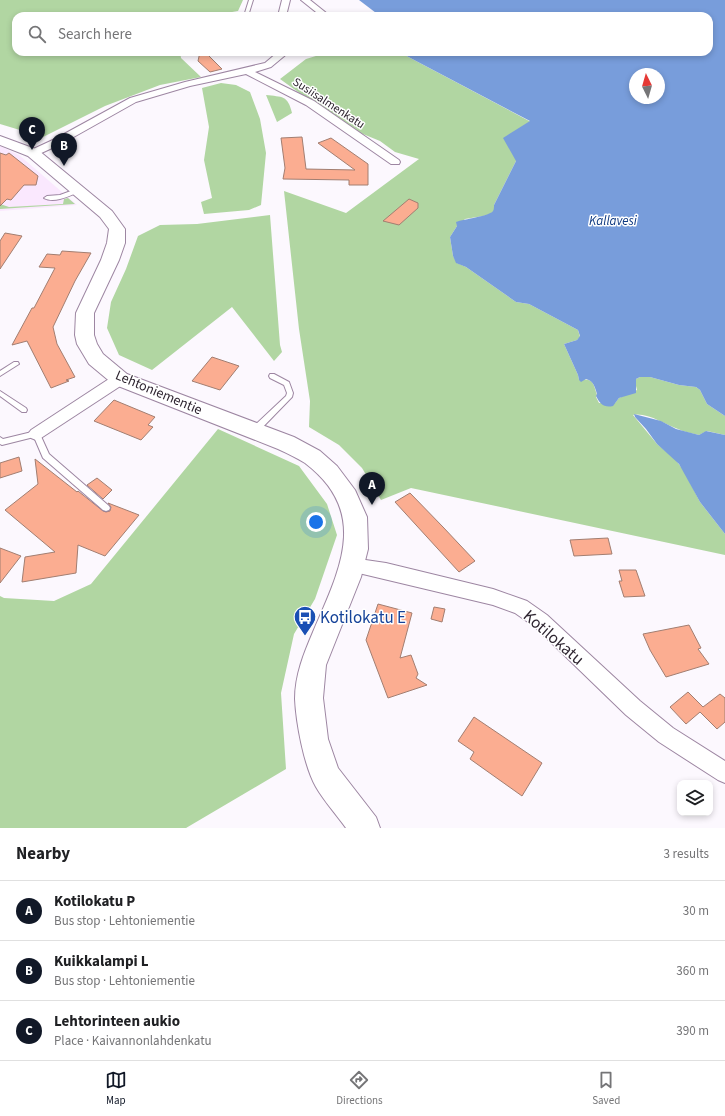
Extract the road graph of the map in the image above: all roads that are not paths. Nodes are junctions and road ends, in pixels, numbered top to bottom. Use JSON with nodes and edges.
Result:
{"nodes":[{"id":1,"x":251,"y":0,"type":"edge"},
{"id":2,"x":286,"y":0,"type":"edge"},
{"id":3,"x":305,"y":0,"type":"edge"},
{"id":4,"x":247,"y":12,"type":"edge"},
{"id":5,"x":283,"y":12,"type":"edge"},
{"id":6,"x":321,"y":12,"type":"edge"},
{"id":7,"x":279,"y":56,"type":"edge"},
{"id":8,"x":246,"y":71,"type":"junction"},
{"id":9,"x":0,"y":140,"type":"edge"},
{"id":10,"x":33,"y":153,"type":"junction"},
{"id":11,"x":395,"y":162,"type":"dead end"},
{"id":12,"x":78,"y":190,"type":"junction"},
{"id":13,"x":47,"y":198,"type":"dead end"},
{"id":14,"x":16,"y":364,"type":"dead end"},
{"id":15,"x":0,"y":374,"type":"edge"},
{"id":16,"x":272,"y":376,"type":"dead end"},
{"id":17,"x":120,"y":379,"type":"junction"},
{"id":18,"x":0,"y":393,"type":"edge"},
{"id":19,"x":24,"y":410,"type":"dead end"},
{"id":20,"x":255,"y":430,"type":"junction"},
{"id":21,"x":36,"y":434,"type":"junction"},
{"id":22,"x":0,"y":440,"type":"edge"},
{"id":23,"x":106,"y":508,"type":"dead end"},
{"id":24,"x":352,"y":565,"type":"junction"},
{"id":25,"x":725,"y":773,"type":"edge"},
{"id":26,"x":365,"y":828,"type":"edge"}],
"edges":[{"from":1,"to":4,"type":"lane"},
{"from":2,"to":5,"type":"street"},
{"from":3,"to":6,"type":"street"},
{"from":7,"to":8,"type":"street"},
{"from":8,"to":10,"type":"street"},
{"from":8,"to":11,"type":"street","name":"Susiisalmenkatu"},
{"from":9,"to":10,"type":"street","name":"Lehtoniementie"},
{"from":10,"to":12,"type":"street","name":"Lehtoniementie"},
{"from":12,"to":13,"type":"lane"},
{"from":12,"to":17,"type":"street","name":"Lehtoniementie"},
{"from":14,"to":15,"type":"lane"},
{"from":16,"to":20,"type":"lane"},
{"from":17,"to":20,"type":"street","name":"Lehtoniementie"},
{"from":17,"to":21,"type":"street"},
{"from":18,"to":19,"type":"lane"},
{"from":20,"to":24,"type":"street","name":"Lehtoniementie"},
{"from":21,"to":22,"type":"lane"},
{"from":21,"to":23,"type":"lane"},
{"from":24,"to":25,"type":"street","name":"Kotilokatu"},
{"from":24,"to":26,"type":"street","name":"Lehtoniementie"}]}
